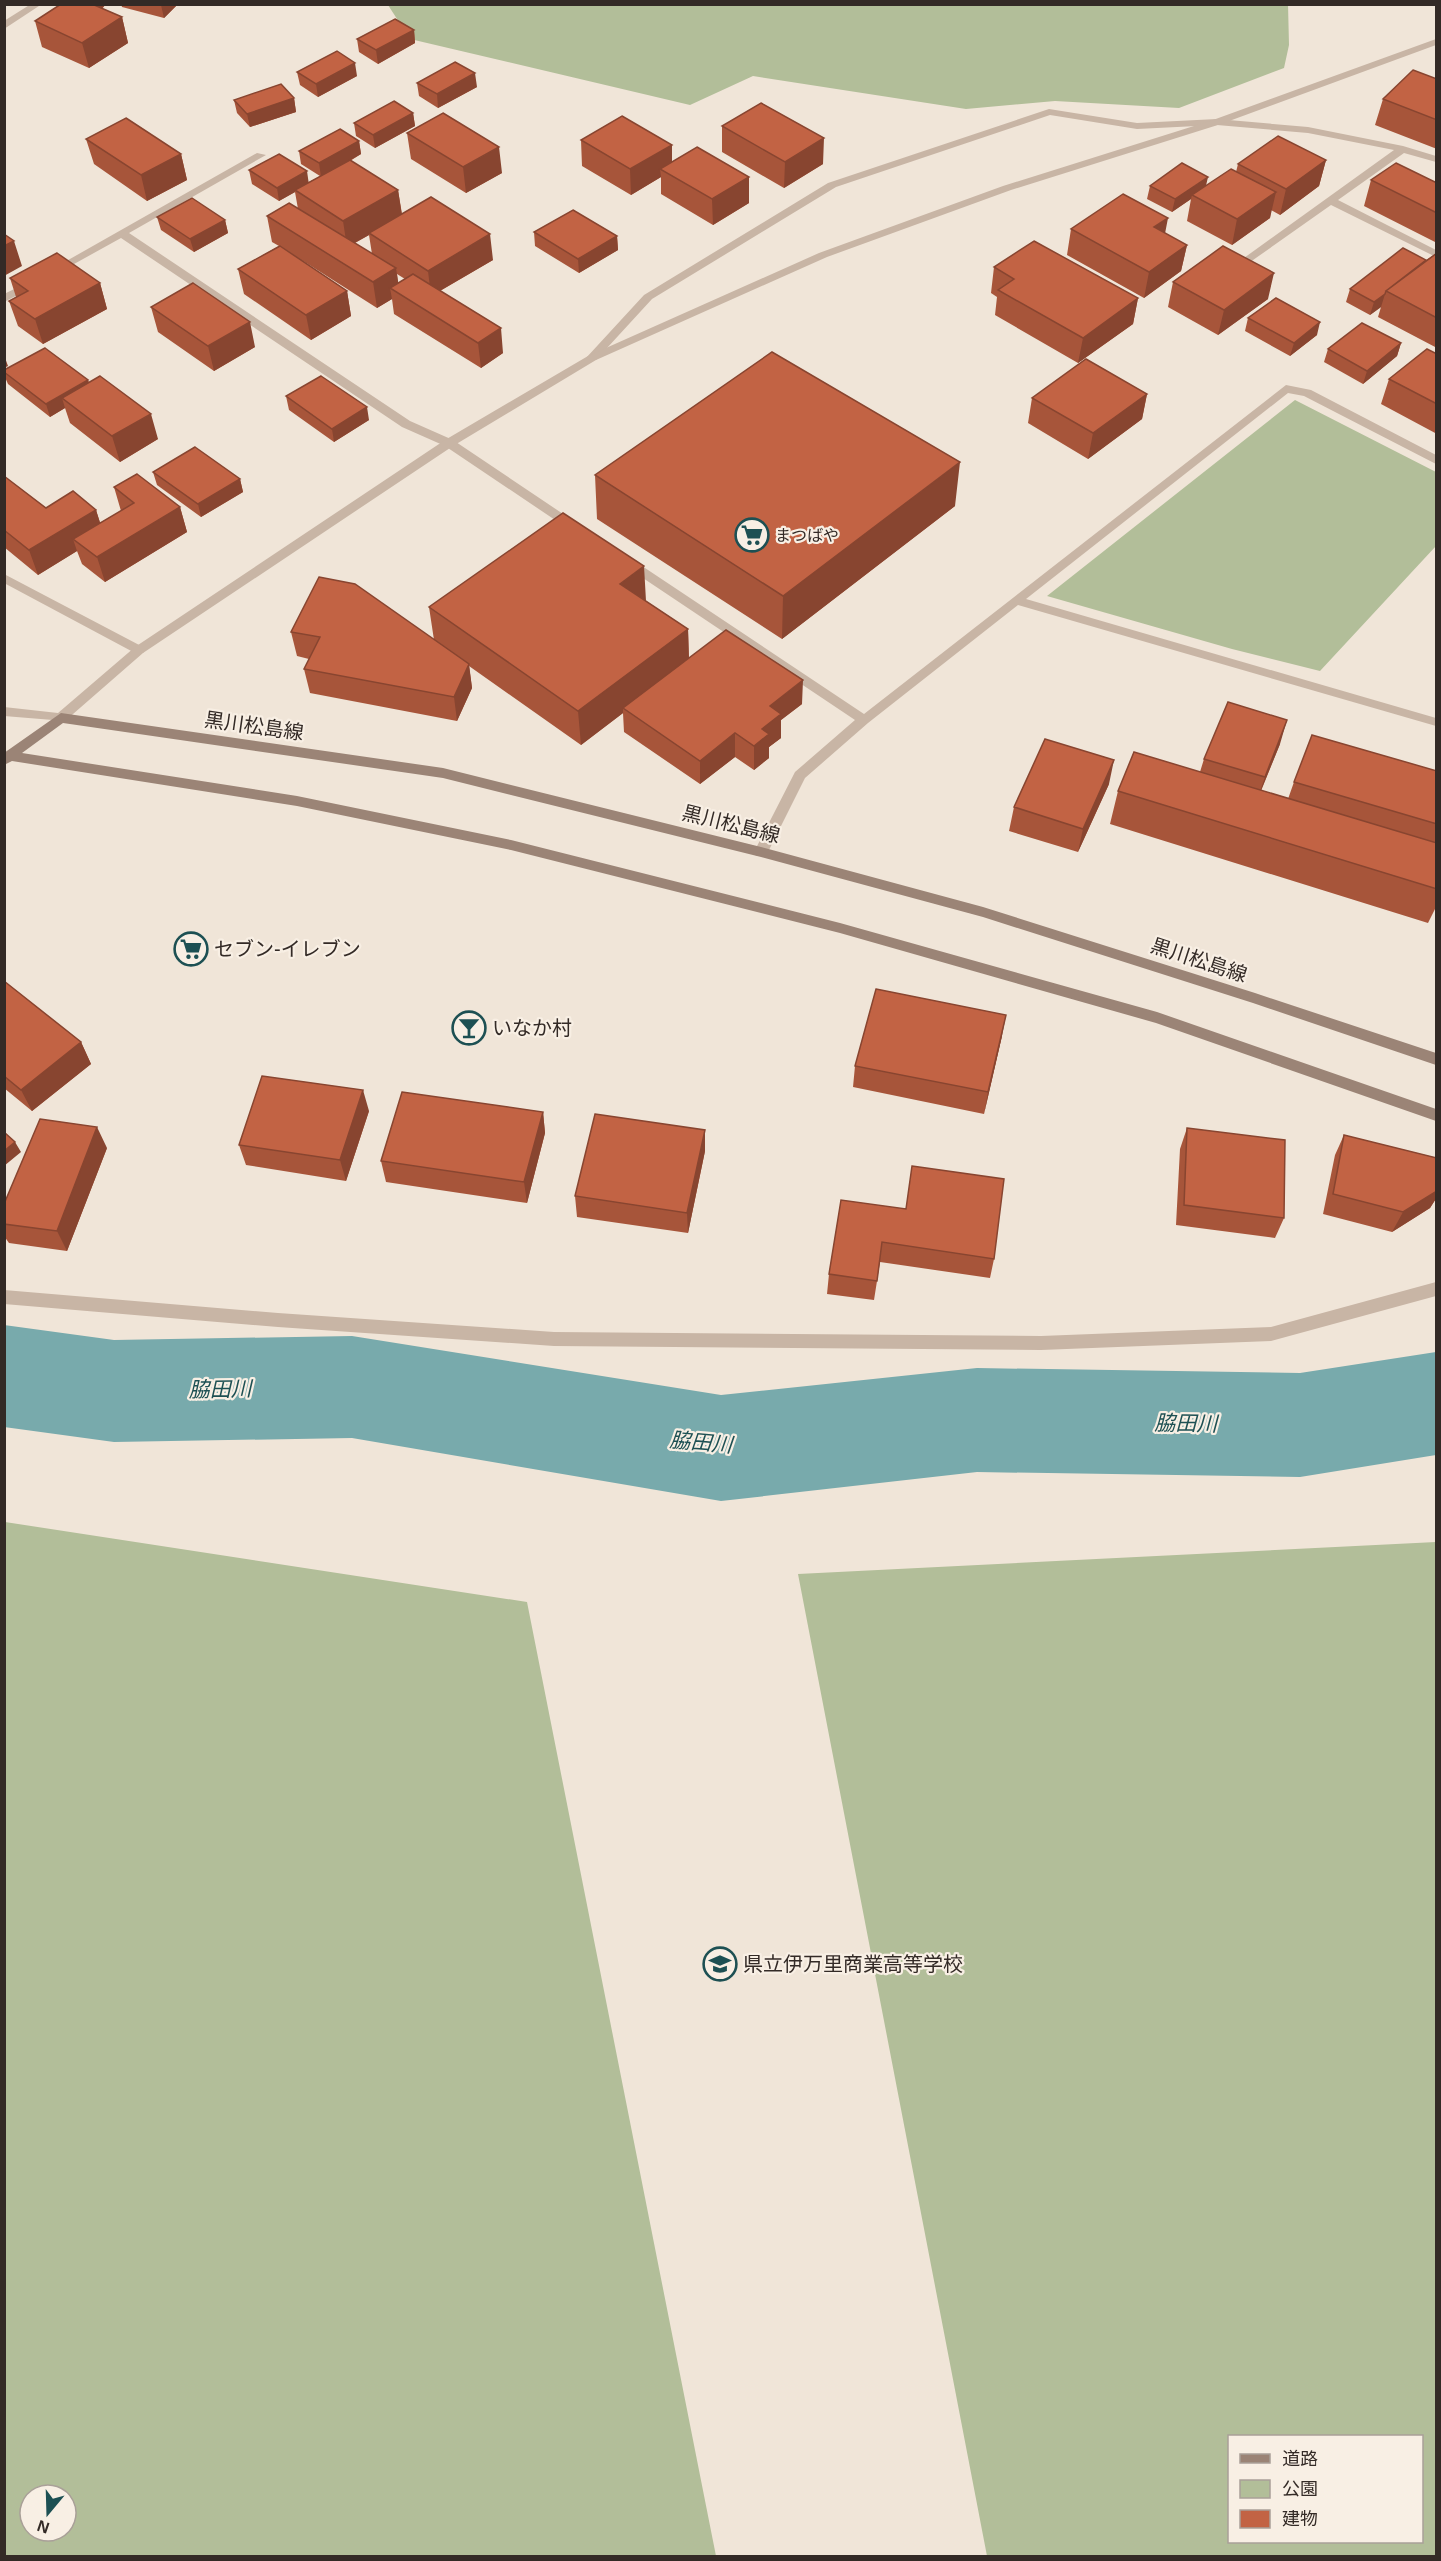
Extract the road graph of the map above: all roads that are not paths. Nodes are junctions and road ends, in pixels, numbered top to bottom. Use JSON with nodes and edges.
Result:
{"nodes":[{"id":1,"x":38,"y":4,"type":"edge"},
{"id":2,"x":4,"y":26,"type":"edge"},
{"id":3,"x":1437,"y":42,"type":"edge"},
{"id":4,"x":1217,"y":122,"type":"junction"},
{"id":5,"x":1403,"y":149,"type":"junction"},
{"id":6,"x":261,"y":155,"type":"dead end"},
{"id":7,"x":1437,"y":159,"type":"edge"},
{"id":8,"x":1330,"y":201,"type":"junction"},
{"id":9,"x":121,"y":233,"type":"junction"},
{"id":10,"x":1437,"y":254,"type":"edge"},
{"id":11,"x":1242,"y":263,"type":"edge"},
{"id":12,"x":4,"y":298,"type":"edge"},
{"id":13,"x":592,"y":358,"type":"junction"},
{"id":14,"x":449,"y":444,"type":"junction"},
{"id":15,"x":1437,"y":460,"type":"edge"},
{"id":16,"x":588,"y":536,"type":"edge"},
{"id":17,"x":617,"y":555,"type":"edge"},
{"id":18,"x":4,"y":578,"type":"edge"},
{"id":19,"x":1016,"y":600,"type":"junction"},
{"id":20,"x":139,"y":650,"type":"junction"},
{"id":21,"x":4,"y":711,"type":"edge"},
{"id":22,"x":61,"y":718,"type":"junction"},
{"id":23,"x":864,"y":720,"type":"junction"},
{"id":24,"x":1437,"y":722,"type":"edge"},
{"id":25,"x":6,"y":758,"type":"edge"},
{"id":26,"x":761,"y":852,"type":"junction"},
{"id":27,"x":1437,"y":1059,"type":"edge"},
{"id":28,"x":1437,"y":1114,"type":"edge"},
{"id":29,"x":1437,"y":1289,"type":"edge"},
{"id":30,"x":4,"y":1297,"type":"edge"}],
"edges":[{"from":1,"to":2,"type":"street"},
{"from":3,"to":4,"type":"street"},
{"from":4,"to":5,"type":"street"},
{"from":4,"to":13,"type":"street"},
{"from":4,"to":13,"type":"street"},
{"from":5,"to":7,"type":"street"},
{"from":5,"to":8,"type":"street"},
{"from":6,"to":9,"type":"street"},
{"from":8,"to":10,"type":"street"},
{"from":8,"to":11,"type":"street"},
{"from":9,"to":12,"type":"street"},
{"from":9,"to":14,"type":"street"},
{"from":13,"to":14,"type":"street"},
{"from":14,"to":16,"type":"street"},
{"from":14,"to":20,"type":"street"},
{"from":15,"to":19,"type":"street"},
{"from":17,"to":23,"type":"street"},
{"from":18,"to":20,"type":"street"},
{"from":19,"to":23,"type":"street"},
{"from":19,"to":24,"type":"street"},
{"from":20,"to":22,"type":"street"},
{"from":21,"to":22,"type":"street"},
{"from":22,"to":25,"type":"main road"},
{"from":22,"to":26,"type":"main road","name":"黒川松島線"},
{"from":23,"to":26,"type":"street"},
{"from":25,"to":28,"type":"main road"},
{"from":26,"to":27,"type":"main road","name":"黒川松島線"},
{"from":29,"to":30,"type":"street"}]}
